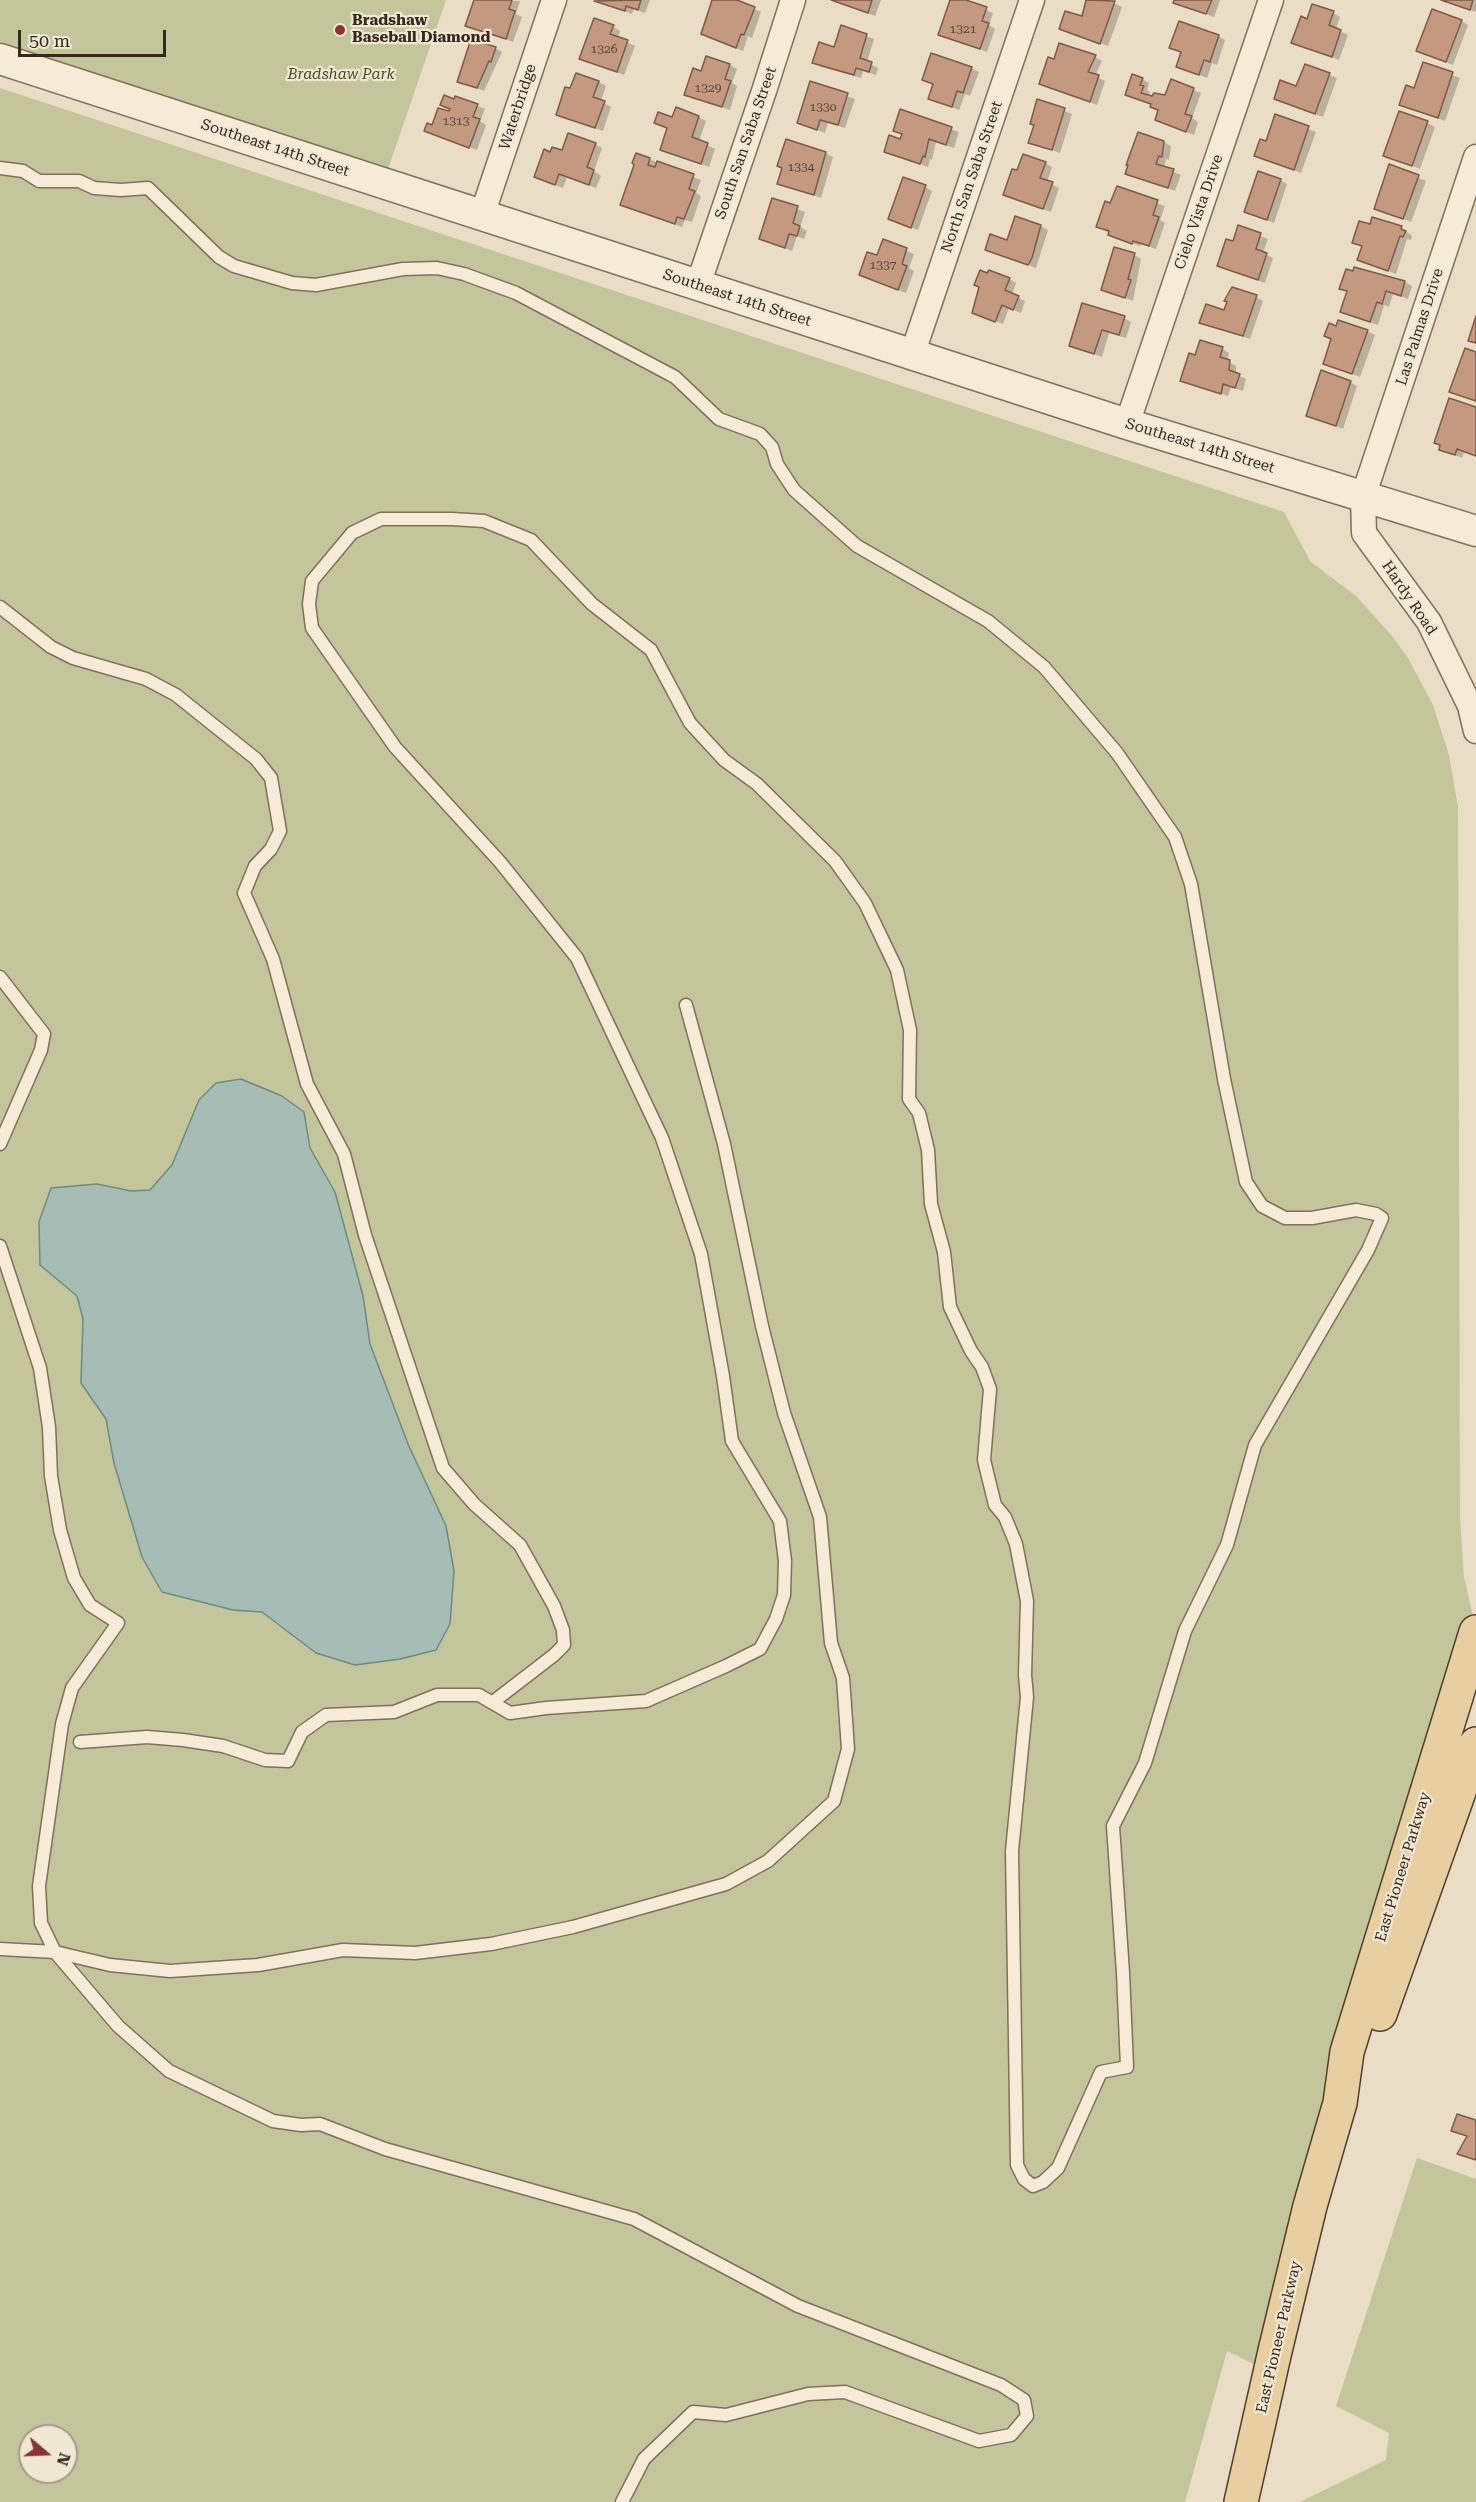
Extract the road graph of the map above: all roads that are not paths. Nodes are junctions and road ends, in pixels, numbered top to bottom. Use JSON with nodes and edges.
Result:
{"nodes":[{"id":1,"x":554,"y":0,"type":"edge"},
{"id":2,"x":793,"y":0,"type":"edge"},
{"id":3,"x":1032,"y":0,"type":"edge"},
{"id":4,"x":1271,"y":0,"type":"edge"},
{"id":5,"x":0,"y":59,"type":"edge"},
{"id":6,"x":1476,"y":157,"type":"edge"},
{"id":7,"x":0,"y":168,"type":"edge"},
{"id":8,"x":482,"y":214,"type":"junction"},
{"id":9,"x":698,"y":285,"type":"junction"},
{"id":10,"x":912,"y":354,"type":"junction"},
{"id":11,"x":1127,"y":423,"type":"junction"},
{"id":12,"x":1363,"y":497,"type":"junction"},
{"id":13,"x":1476,"y":531,"type":"edge"},
{"id":14,"x":0,"y":607,"type":"edge"},
{"id":15,"x":1476,"y":731,"type":"edge"},
{"id":16,"x":0,"y":977,"type":"edge"},
{"id":17,"x":686,"y":1005,"type":"dead end"},
{"id":18,"x":0,"y":1144,"type":"edge"},
{"id":19,"x":0,"y":1246,"type":"edge"},
{"id":20,"x":1476,"y":1632,"type":"edge"},
{"id":21,"x":494,"y":1702,"type":"junction"},
{"id":22,"x":80,"y":1742,"type":"dead end"},
{"id":23,"x":1476,"y":1744,"type":"edge"},
{"id":24,"x":0,"y":1949,"type":"edge"},
{"id":25,"x":55,"y":1952,"type":"junction"},
{"id":26,"x":1340,"y":2103,"type":"junction"},
{"id":27,"x":622,"y":2502,"type":"edge"},
{"id":28,"x":1241,"y":2502,"type":"edge"}],
"edges":[{"from":1,"to":8,"type":"street","name":"Waterbridge"},
{"from":2,"to":9,"type":"street","name":"South San Saba Street"},
{"from":3,"to":10,"type":"street","name":"North San Saba Street"},
{"from":4,"to":11,"type":"street","name":"Cielo Vista Drive"},
{"from":5,"to":8,"type":"street","name":"Southeast 14th Street"},
{"from":6,"to":12,"type":"street","name":"Las Palmas Drive"},
{"from":7,"to":21,"type":"lane"},
{"from":8,"to":9,"type":"street","name":"Southeast 14th Street"},
{"from":9,"to":10,"type":"street","name":"Southeast 14th Street"},
{"from":10,"to":11,"type":"street","name":"Southeast 14th Street"},
{"from":11,"to":12,"type":"street","name":"Southeast 14th Street"},
{"from":12,"to":13,"type":"street","name":"Southeast 14th Street"},
{"from":12,"to":15,"type":"street","name":"Hardy Road"},
{"from":14,"to":21,"type":"lane"},
{"from":16,"to":18,"type":"lane"},
{"from":17,"to":25,"type":"lane"},
{"from":19,"to":25,"type":"lane"},
{"from":20,"to":26,"type":"main road","name":"East Pioneer Parkway"},
{"from":21,"to":22,"type":"lane"},
{"from":23,"to":26,"type":"main road","name":"East Pioneer Parkway"},
{"from":24,"to":25,"type":"lane"},
{"from":25,"to":27,"type":"lane"},
{"from":26,"to":28,"type":"main road","name":"East Pioneer Parkway"}]}
